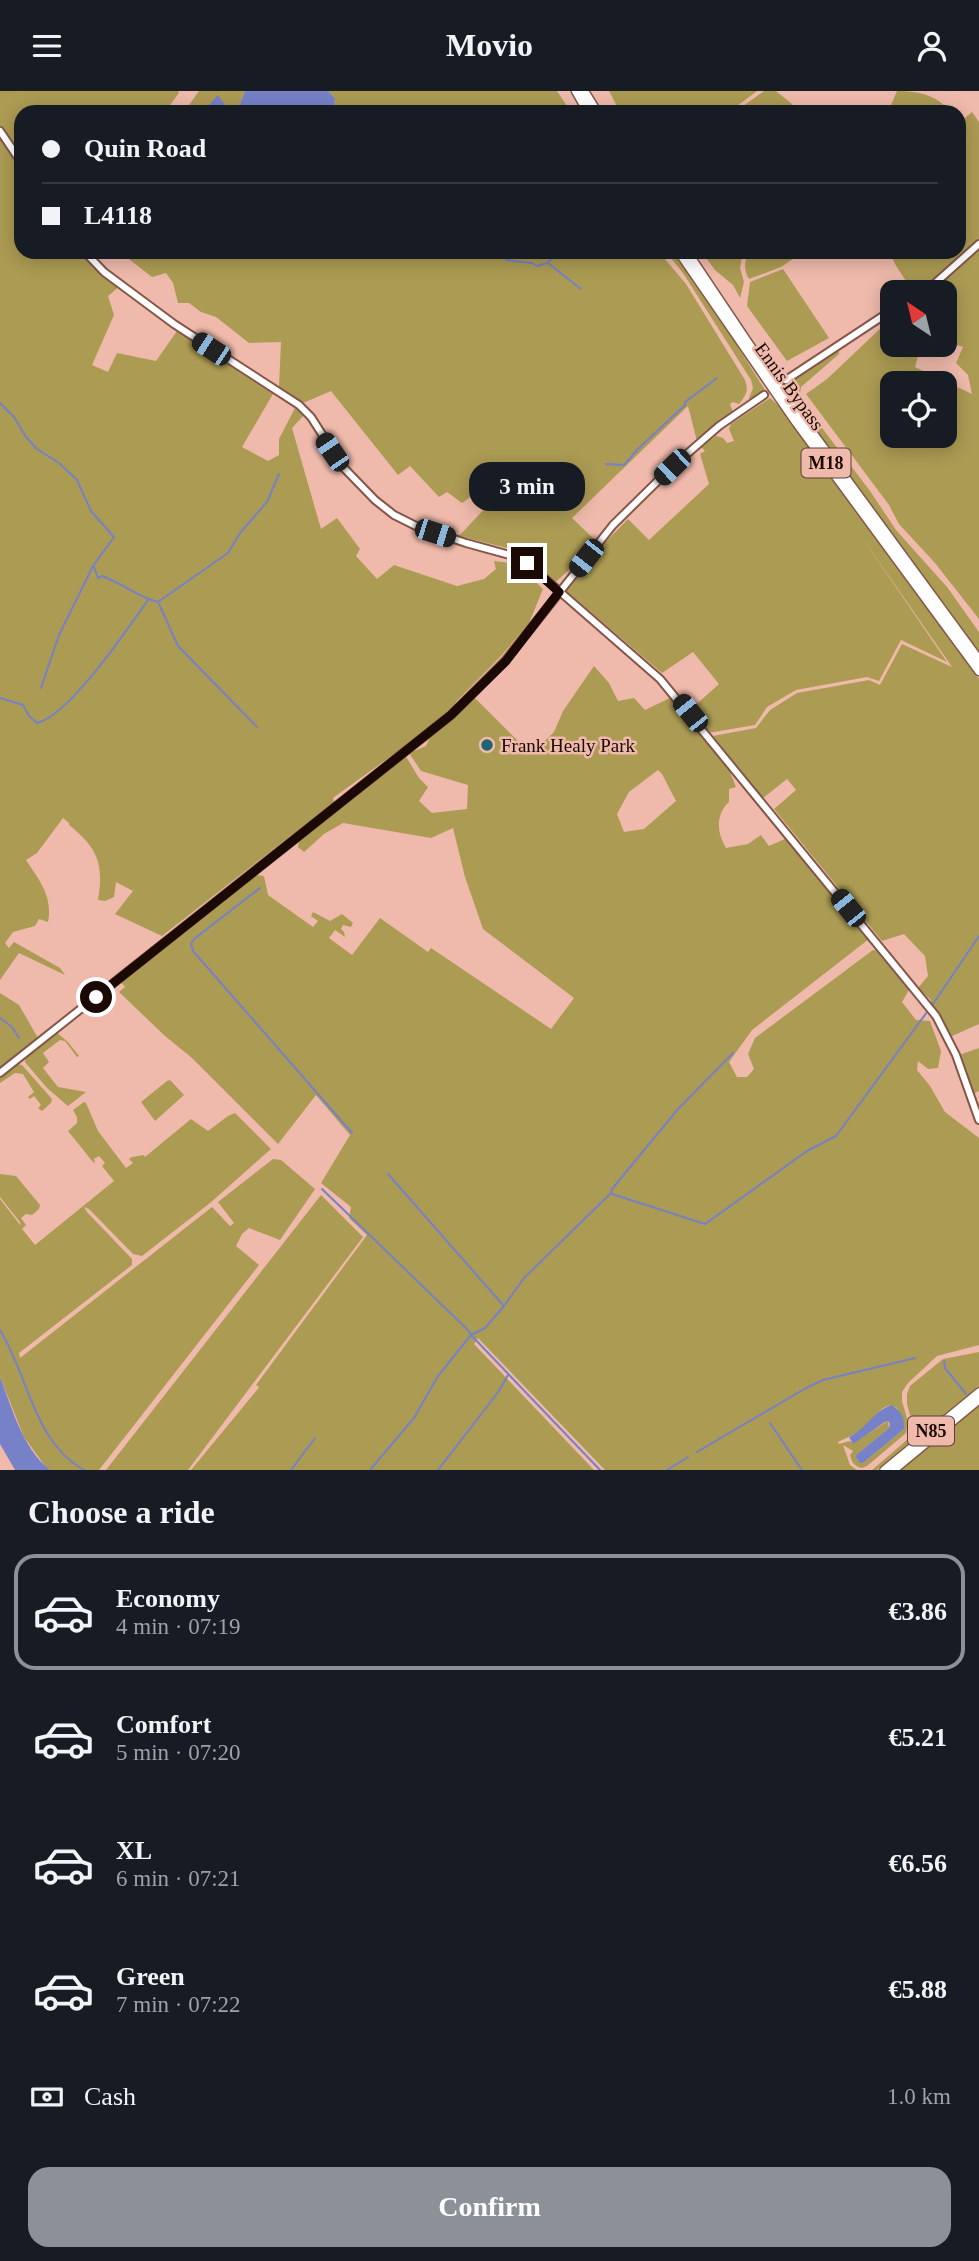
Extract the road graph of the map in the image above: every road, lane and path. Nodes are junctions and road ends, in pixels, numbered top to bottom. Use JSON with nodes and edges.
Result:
{"nodes":[{"id":1,"x":0,"y":131,"type":"edge"},
{"id":2,"x":14,"y":152,"type":"edge"},
{"id":3,"x":92,"y":259,"type":"edge"},
{"id":4,"x":684,"y":259,"type":"edge"},
{"id":5,"x":692,"y":259,"type":"edge"},
{"id":6,"x":962,"y":259,"type":"edge"},
{"id":7,"x":939,"y":280,"type":"edge"},
{"id":8,"x":880,"y":318,"type":"edge"},
{"id":9,"x":786,"y":380,"type":"tunnel mouth"},
{"id":10,"x":764,"y":395,"type":"tunnel mouth"},
{"id":11,"x":559,"y":592,"type":"junction"},
{"id":12,"x":979,"y":660,"type":"edge"},
{"id":13,"x":979,"y":671,"type":"edge"},
{"id":14,"x":0,"y":1073,"type":"edge"},
{"id":15,"x":979,"y":1120,"type":"edge"},
{"id":16,"x":979,"y":1392,"type":"edge"},
{"id":17,"x":979,"y":1400,"type":"edge"},
{"id":18,"x":884,"y":1470,"type":"edge"},
{"id":19,"x":894,"y":1470,"type":"edge"}],
"edges":[{"from":1,"to":2,"type":"street"},
{"from":3,"to":11,"type":"street"},
{"from":4,"to":13,"type":"highway","name":"Ennis Bypass","number":"M18"},
{"from":5,"to":12,"type":"highway","name":"Ennis Bypass","number":"M18"},
{"from":6,"to":7,"type":"street"},
{"from":8,"to":9,"type":"street"},
{"from":10,"to":11,"type":"street"},
{"from":11,"to":14,"type":"street"},
{"from":11,"to":15,"type":"street"},
{"from":16,"to":18,"type":"main road","number":"N85"},
{"from":17,"to":19,"type":"main road","number":"N85"}]}
